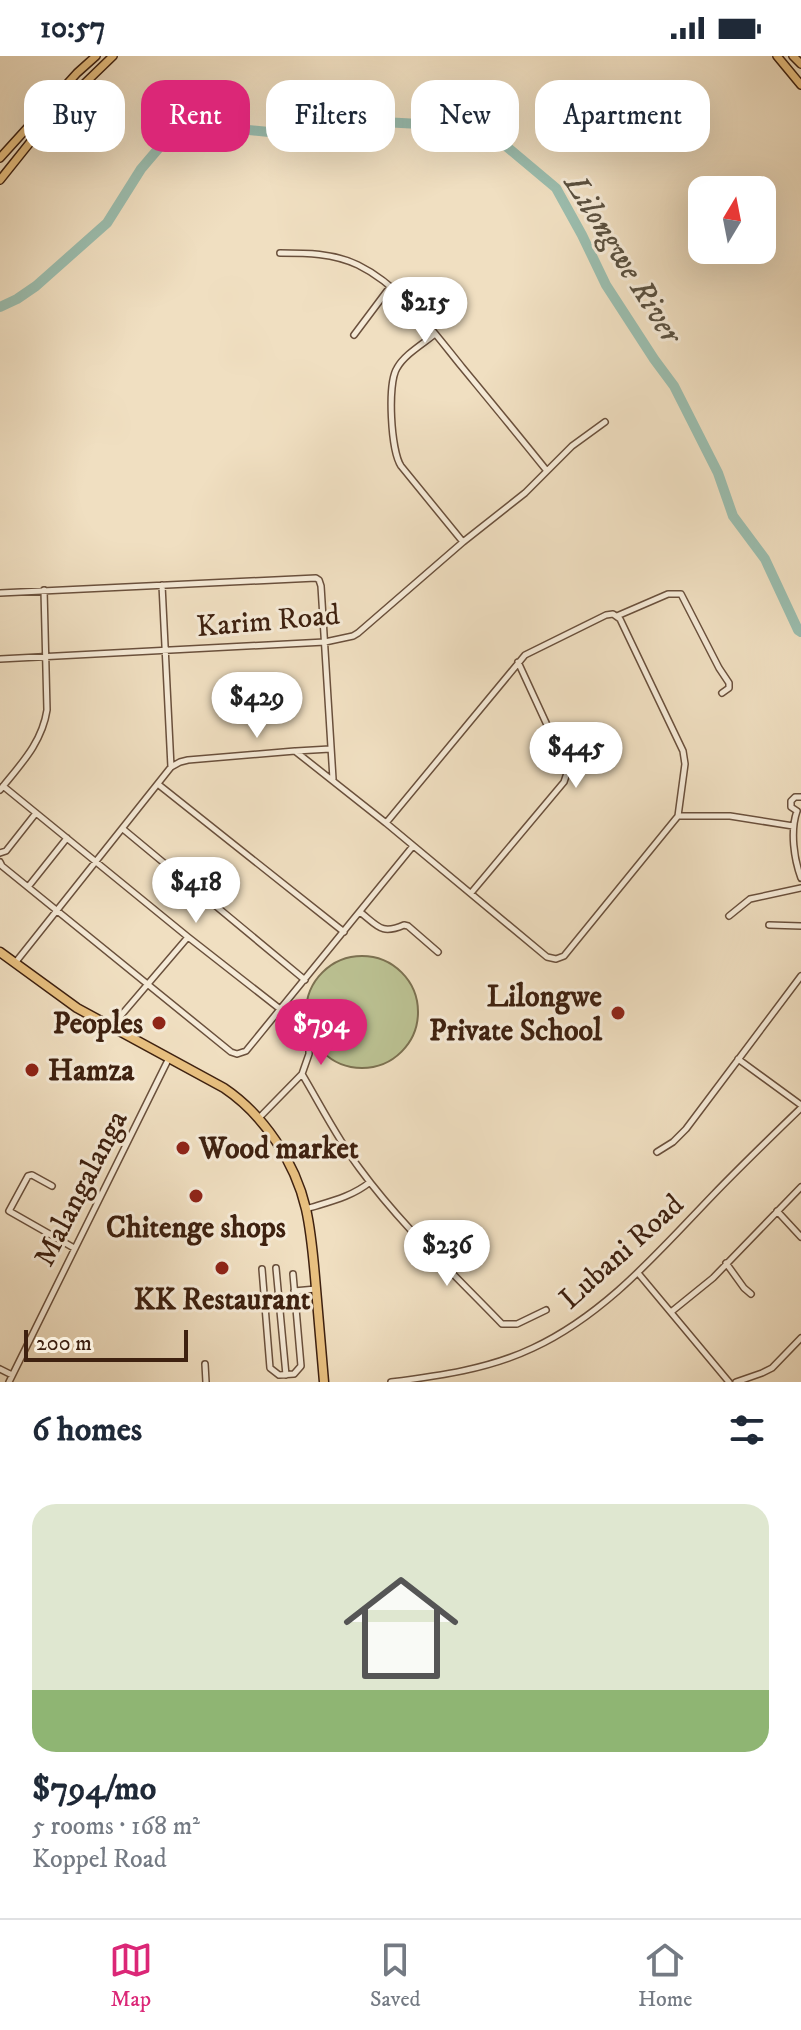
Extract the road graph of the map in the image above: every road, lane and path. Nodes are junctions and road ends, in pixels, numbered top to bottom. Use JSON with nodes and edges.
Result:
{"nodes":[{"id":1,"x":96,"y":56,"type":"edge"},
{"id":2,"x":113,"y":56,"type":"edge"},
{"id":3,"x":777,"y":56,"type":"edge"},
{"id":4,"x":793,"y":56,"type":"edge"},
{"id":5,"x":801,"y":64,"type":"edge"},
{"id":6,"x":801,"y":85,"type":"edge"},
{"id":7,"x":0,"y":158,"type":"edge"},
{"id":8,"x":0,"y":180,"type":"edge"},
{"id":9,"x":280,"y":253,"type":"dead end"},
{"id":10,"x":390,"y":287,"type":"junction"},
{"id":11,"x":435,"y":334,"type":"junction"},
{"id":12,"x":354,"y":335,"type":"dead end"},
{"id":13,"x":605,"y":422,"type":"dead end"},
{"id":14,"x":547,"y":471,"type":"junction"},
{"id":15,"x":463,"y":542,"type":"junction"},
{"id":16,"x":162,"y":585,"type":"junction"},
{"id":17,"x":44,"y":590,"type":"junction"},
{"id":18,"x":0,"y":593,"type":"edge"},
{"id":19,"x":617,"y":616,"type":"junction"},
{"id":20,"x":325,"y":642,"type":"junction"},
{"id":21,"x":165,"y":651,"type":"junction"},
{"id":22,"x":45,"y":657,"type":"junction"},
{"id":23,"x":0,"y":659,"type":"edge"},
{"id":24,"x":518,"y":662,"type":"junction"},
{"id":25,"x":722,"y":693,"type":"dead end"},
{"id":26,"x":330,"y":749,"type":"junction"},
{"id":27,"x":295,"y":751,"type":"junction"},
{"id":28,"x":171,"y":767,"type":"junction"},
{"id":29,"x":333,"y":780,"type":"junction"},
{"id":30,"x":159,"y":785,"type":"junction"},
{"id":31,"x":2,"y":788,"type":"edge"},
{"id":32,"x":801,"y":797,"type":"edge"},
{"id":33,"x":799,"y":811,"type":"edge"},
{"id":34,"x":36,"y":813,"type":"junction"},
{"id":35,"x":678,"y":816,"type":"junction"},
{"id":36,"x":386,"y":823,"type":"junction"},
{"id":37,"x":793,"y":826,"type":"junction"},
{"id":38,"x":123,"y":829,"type":"junction"},
{"id":39,"x":67,"y":838,"type":"junction"},
{"id":40,"x":413,"y":846,"type":"junction"},
{"id":41,"x":0,"y":853,"type":"edge"},
{"id":42,"x":0,"y":862,"type":"edge"},
{"id":43,"x":96,"y":862,"type":"junction"},
{"id":44,"x":801,"y":878,"type":"edge"},
{"id":45,"x":28,"y":887,"type":"junction"},
{"id":46,"x":801,"y":888,"type":"edge"},
{"id":47,"x":471,"y":893,"type":"junction"},
{"id":48,"x":56,"y":910,"type":"junction"},
{"id":49,"x":360,"y":912,"type":"junction"},
{"id":50,"x":729,"y":916,"type":"dead end"},
{"id":51,"x":769,"y":925,"type":"dead end"},
{"id":52,"x":801,"y":926,"type":"edge"},
{"id":53,"x":344,"y":932,"type":"junction"},
{"id":54,"x":188,"y":937,"type":"junction"},
{"id":55,"x":0,"y":952,"type":"edge"},
{"id":56,"x":438,"y":952,"type":"dead end"},
{"id":57,"x":15,"y":963,"type":"junction"},
{"id":58,"x":801,"y":976,"type":"edge"},
{"id":59,"x":305,"y":980,"type":"junction"},
{"id":60,"x":149,"y":984,"type":"junction"},
{"id":61,"x":280,"y":1009,"type":"junction"},
{"id":62,"x":111,"y":1027,"type":"junction"},
{"id":63,"x":169,"y":1057,"type":"junction"},
{"id":64,"x":738,"y":1059,"type":"junction"},
{"id":65,"x":302,"y":1074,"type":"junction"},
{"id":66,"x":801,"y":1106,"type":"edge"},
{"id":67,"x":258,"y":1119,"type":"junction"},
{"id":68,"x":657,"y":1152,"type":"dead end"},
{"id":69,"x":370,"y":1182,"type":"junction"},
{"id":70,"x":52,"y":1186,"type":"dead end"},
{"id":71,"x":801,"y":1187,"type":"edge"},
{"id":72,"x":306,"y":1209,"type":"junction"},
{"id":73,"x":777,"y":1211,"type":"junction"},
{"id":74,"x":801,"y":1237,"type":"edge"},
{"id":75,"x":74,"y":1248,"type":"junction"},
{"id":76,"x":726,"y":1263,"type":"junction"},
{"id":77,"x":276,"y":1268,"type":"dead end"},
{"id":78,"x":262,"y":1269,"type":"dead end"},
{"id":79,"x":638,"y":1273,"type":"junction"},
{"id":80,"x":293,"y":1274,"type":"dead end"},
{"id":81,"x":316,"y":1289,"type":"junction"},
{"id":82,"x":294,"y":1291,"type":"junction"},
{"id":83,"x":751,"y":1294,"type":"dead end"},
{"id":84,"x":546,"y":1310,"type":"dead end"},
{"id":85,"x":671,"y":1312,"type":"junction"},
{"id":86,"x":801,"y":1338,"type":"edge"},
{"id":87,"x":205,"y":1364,"type":"dead end"},
{"id":88,"x":0,"y":1369,"type":"edge"},
{"id":89,"x":12,"y":1375,"type":"junction"},
{"id":90,"x":286,"y":1375,"type":"junction"},
{"id":91,"x":9,"y":1382,"type":"edge"},
{"id":92,"x":206,"y":1382,"type":"edge"},
{"id":93,"x":324,"y":1382,"type":"edge"},
{"id":94,"x":391,"y":1382,"type":"edge"},
{"id":95,"x":729,"y":1382,"type":"edge"},
{"id":96,"x":736,"y":1382,"type":"edge"}],
"edges":[{"from":1,"to":7,"type":"main road"},
{"from":2,"to":8,"type":"main road"},
{"from":3,"to":6,"type":"main road"},
{"from":4,"to":5,"type":"main road"},
{"from":9,"to":10,"type":"street"},
{"from":10,"to":11,"type":"street"},
{"from":10,"to":12,"type":"street"},
{"from":11,"to":14,"type":"street"},
{"from":11,"to":15,"type":"street"},
{"from":13,"to":14,"type":"street","name":"Karim Road"},
{"from":14,"to":15,"type":"street","name":"Karim Road"},
{"from":15,"to":20,"type":"street","name":"Karim Road"},
{"from":16,"to":17,"type":"street"},
{"from":16,"to":20,"type":"street"},
{"from":16,"to":21,"type":"street"},
{"from":17,"to":18,"type":"street"},
{"from":17,"to":22,"type":"street"},
{"from":19,"to":24,"type":"street"},
{"from":19,"to":25,"type":"street"},
{"from":19,"to":35,"type":"street"},
{"from":20,"to":21,"type":"street","name":"Karim Road"},
{"from":20,"to":26,"type":"street"},
{"from":21,"to":22,"type":"street","name":"Karim Road"},
{"from":21,"to":28,"type":"street"},
{"from":22,"to":23,"type":"street","name":"Karim Road"},
{"from":22,"to":31,"type":"street"},
{"from":24,"to":36,"type":"street"},
{"from":24,"to":47,"type":"street"},
{"from":26,"to":27,"type":"street"},
{"from":26,"to":29,"type":"street"},
{"from":27,"to":28,"type":"street"},
{"from":27,"to":29,"type":"street"},
{"from":28,"to":30,"type":"street"},
{"from":29,"to":36,"type":"street"},
{"from":30,"to":38,"type":"street"},
{"from":30,"to":53,"type":"street"},
{"from":31,"to":34,"type":"street"},
{"from":32,"to":33,"type":"street"},
{"from":33,"to":37,"type":"street"},
{"from":34,"to":39,"type":"street"},
{"from":34,"to":41,"type":"street"},
{"from":35,"to":37,"type":"street"},
{"from":35,"to":47,"type":"street"},
{"from":36,"to":40,"type":"street"},
{"from":37,"to":44,"type":"street"},
{"from":38,"to":43,"type":"street"},
{"from":38,"to":59,"type":"street"},
{"from":39,"to":43,"type":"street"},
{"from":39,"to":45,"type":"street"},
{"from":40,"to":47,"type":"street"},
{"from":40,"to":49,"type":"street"},
{"from":42,"to":45,"type":"street"},
{"from":43,"to":48,"type":"street"},
{"from":43,"to":54,"type":"street"},
{"from":45,"to":48,"type":"street"},
{"from":46,"to":50,"type":"street"},
{"from":48,"to":57,"type":"street"},
{"from":48,"to":60,"type":"street"},
{"from":49,"to":53,"type":"street"},
{"from":49,"to":56,"type":"street"},
{"from":51,"to":52,"type":"street"},
{"from":53,"to":59,"type":"street"},
{"from":54,"to":60,"type":"street"},
{"from":54,"to":61,"type":"street"},
{"from":55,"to":57,"type":"highway"},
{"from":57,"to":62,"type":"highway"},
{"from":58,"to":64,"type":"street"},
{"from":59,"to":61,"type":"street"},
{"from":60,"to":61,"type":"street"},
{"from":60,"to":62,"type":"street"},
{"from":61,"to":65,"type":"street"},
{"from":62,"to":63,"type":"highway"},
{"from":63,"to":67,"type":"highway"},
{"from":63,"to":75,"type":"street","name":"Malangalanga"},
{"from":64,"to":66,"type":"street"},
{"from":64,"to":68,"type":"street"},
{"from":65,"to":67,"type":"street"},
{"from":65,"to":69,"type":"street"},
{"from":66,"to":79,"type":"street","name":"Lubani Road"},
{"from":67,"to":72,"type":"highway"},
{"from":69,"to":72,"type":"street"},
{"from":69,"to":84,"type":"street"},
{"from":70,"to":75,"type":"street"},
{"from":71,"to":73,"type":"street"},
{"from":72,"to":81,"type":"highway"},
{"from":73,"to":74,"type":"street"},
{"from":73,"to":76,"type":"street"},
{"from":75,"to":89,"type":"street","name":"Malangalanga"},
{"from":76,"to":83,"type":"street"},
{"from":76,"to":85,"type":"street"},
{"from":77,"to":90,"type":"street"},
{"from":78,"to":90,"type":"street"},
{"from":79,"to":85,"type":"street"},
{"from":79,"to":94,"type":"street","name":"Lubani Road"},
{"from":80,"to":82,"type":"street"},
{"from":81,"to":82,"type":"street"},
{"from":81,"to":93,"type":"highway"},
{"from":82,"to":90,"type":"street"},
{"from":85,"to":95,"type":"street"},
{"from":86,"to":96,"type":"street"},
{"from":87,"to":92,"type":"street"},
{"from":88,"to":89,"type":"street"},
{"from":89,"to":91,"type":"street","name":"Malangalanga"}]}
